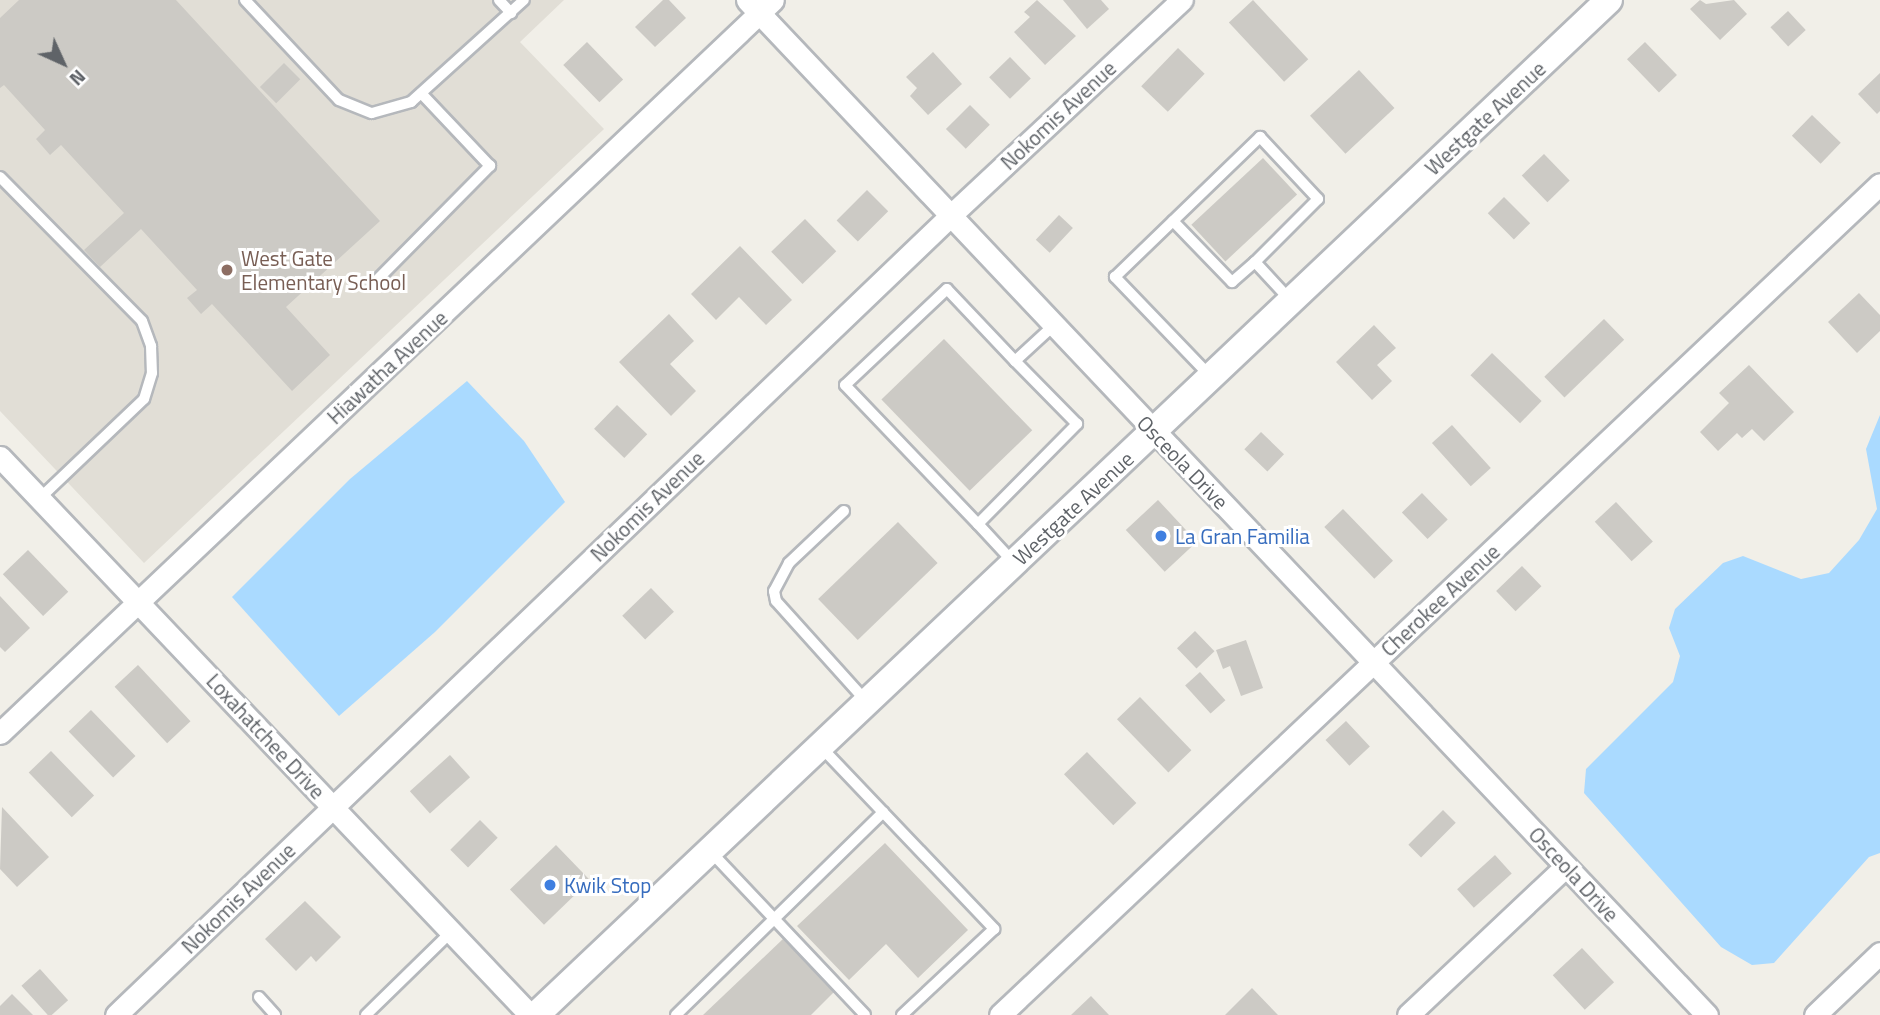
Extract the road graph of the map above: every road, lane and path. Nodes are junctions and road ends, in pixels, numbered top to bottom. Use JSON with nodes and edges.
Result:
{"nodes":[{"id":1,"x":245,"y":0,"type":"edge"},
{"id":2,"x":499,"y":0,"type":"edge"},
{"id":3,"x":524,"y":0,"type":"edge"},
{"id":4,"x":1182,"y":0,"type":"edge"},
{"id":5,"x":1609,"y":0,"type":"edge"},
{"id":6,"x":760,"y":4,"type":"edge"},
{"id":7,"x":511,"y":13,"type":"junction"},
{"id":8,"x":421,"y":93,"type":"junction"},
{"id":9,"x":0,"y":177,"type":"edge"},
{"id":10,"x":1880,"y":184,"type":"edge"},
{"id":11,"x":950,"y":216,"type":"junction"},
{"id":12,"x":1173,"y":221,"type":"junction"},
{"id":13,"x":1255,"y":262,"type":"junction"},
{"id":14,"x":377,"y":280,"type":"dead end"},
{"id":15,"x":1291,"y":301,"type":"junction"},
{"id":16,"x":1054,"y":326,"type":"junction"},
{"id":17,"x":1015,"y":361,"type":"junction"},
{"id":18,"x":1211,"y":377,"type":"junction"},
{"id":19,"x":1153,"y":431,"type":"junction"},
{"id":20,"x":0,"y":457,"type":"edge"},
{"id":21,"x":40,"y":498,"type":"junction"},
{"id":22,"x":844,"y":512,"type":"dead end"},
{"id":23,"x":978,"y":524,"type":"junction"},
{"id":24,"x":1014,"y":563,"type":"junction"},
{"id":25,"x":139,"y":602,"type":"junction"},
{"id":26,"x":1373,"y":663,"type":"junction"},
{"id":27,"x":867,"y":702,"type":"junction"},
{"id":28,"x":0,"y":733,"type":"edge"},
{"id":29,"x":820,"y":746,"type":"junction"},
{"id":30,"x":332,"y":806,"type":"junction"},
{"id":31,"x":883,"y":812,"type":"junction"},
{"id":32,"x":710,"y":851,"type":"junction"},
{"id":33,"x":1566,"y":866,"type":"junction"},
{"id":34,"x":775,"y":918,"type":"junction"},
{"id":35,"x":452,"y":932,"type":"junction"},
{"id":36,"x":1880,"y":953,"type":"edge"},
{"id":37,"x":258,"y":997,"type":"dead end"},
{"id":38,"x":1415,"y":1013,"type":"edge"},
{"id":39,"x":116,"y":1015,"type":"edge"},
{"id":40,"x":275,"y":1015,"type":"edge"},
{"id":41,"x":366,"y":1015,"type":"edge"},
{"id":42,"x":530,"y":1015,"type":"edge"},
{"id":43,"x":536,"y":1015,"type":"edge"},
{"id":44,"x":676,"y":1015,"type":"edge"},
{"id":45,"x":865,"y":1015,"type":"edge"},
{"id":46,"x":902,"y":1015,"type":"edge"},
{"id":47,"x":1000,"y":1015,"type":"edge"},
{"id":48,"x":1707,"y":1015,"type":"edge"},
{"id":49,"x":1815,"y":1015,"type":"edge"}],
"edges":[{"from":1,"to":8,"type":"lane"},
{"from":2,"to":7,"type":"lane"},
{"from":3,"to":7,"type":"lane"},
{"from":4,"to":11,"type":"street","name":"Nokomis Avenue"},
{"from":5,"to":15,"type":"street","name":"Westgate Avenue"},
{"from":6,"to":11,"type":"street","name":"Osceola Drive"},
{"from":6,"to":25,"type":"street","name":"Hiawatha Avenue"},
{"from":7,"to":8,"type":"lane"},
{"from":8,"to":14,"type":"lane"},
{"from":9,"to":21,"type":"lane"},
{"from":10,"to":26,"type":"street","name":"Cherokee Avenue"},
{"from":11,"to":16,"type":"street","name":"Osceola Drive"},
{"from":11,"to":30,"type":"street","name":"Nokomis Avenue"},
{"from":12,"to":13,"type":"lane"},
{"from":12,"to":13,"type":"lane"},
{"from":12,"to":18,"type":"lane"},
{"from":13,"to":15,"type":"lane"},
{"from":15,"to":18,"type":"street","name":"Westgate Avenue"},
{"from":16,"to":17,"type":"lane"},
{"from":16,"to":19,"type":"street","name":"Osceola Drive"},
{"from":17,"to":23,"type":"lane"},
{"from":17,"to":23,"type":"lane"},
{"from":18,"to":19,"type":"street","name":"Westgate Avenue"},
{"from":19,"to":24,"type":"street","name":"Westgate Avenue"},
{"from":19,"to":26,"type":"street","name":"Osceola Drive"},
{"from":20,"to":21,"type":"street","name":"Loxahatchee Drive"},
{"from":21,"to":25,"type":"street","name":"Loxahatchee Drive"},
{"from":22,"to":27,"type":"lane"},
{"from":23,"to":24,"type":"lane"},
{"from":24,"to":27,"type":"street","name":"Westgate Avenue"},
{"from":25,"to":28,"type":"street","name":"Hiawatha Avenue"},
{"from":25,"to":30,"type":"street","name":"Loxahatchee Drive"},
{"from":26,"to":33,"type":"street","name":"Osceola Drive"},
{"from":26,"to":47,"type":"street","name":"Cherokee Avenue"},
{"from":27,"to":29,"type":"street","name":"Westgate Avenue"},
{"from":29,"to":31,"type":"lane"},
{"from":29,"to":32,"type":"street","name":"Westgate Avenue"},
{"from":30,"to":35,"type":"street","name":"Loxahatchee Drive"},
{"from":30,"to":39,"type":"street","name":"Nokomis Avenue"},
{"from":31,"to":34,"type":"lane"},
{"from":31,"to":46,"type":"lane"},
{"from":32,"to":34,"type":"lane"},
{"from":32,"to":43,"type":"street","name":"Westgate Avenue"},
{"from":33,"to":38,"type":"street"},
{"from":33,"to":48,"type":"street","name":"Osceola Drive"},
{"from":34,"to":44,"type":"lane"},
{"from":34,"to":45,"type":"lane"},
{"from":35,"to":41,"type":"lane"},
{"from":35,"to":42,"type":"street","name":"Loxahatchee Drive"},
{"from":36,"to":49,"type":"street"},
{"from":37,"to":40,"type":"lane"}]}
